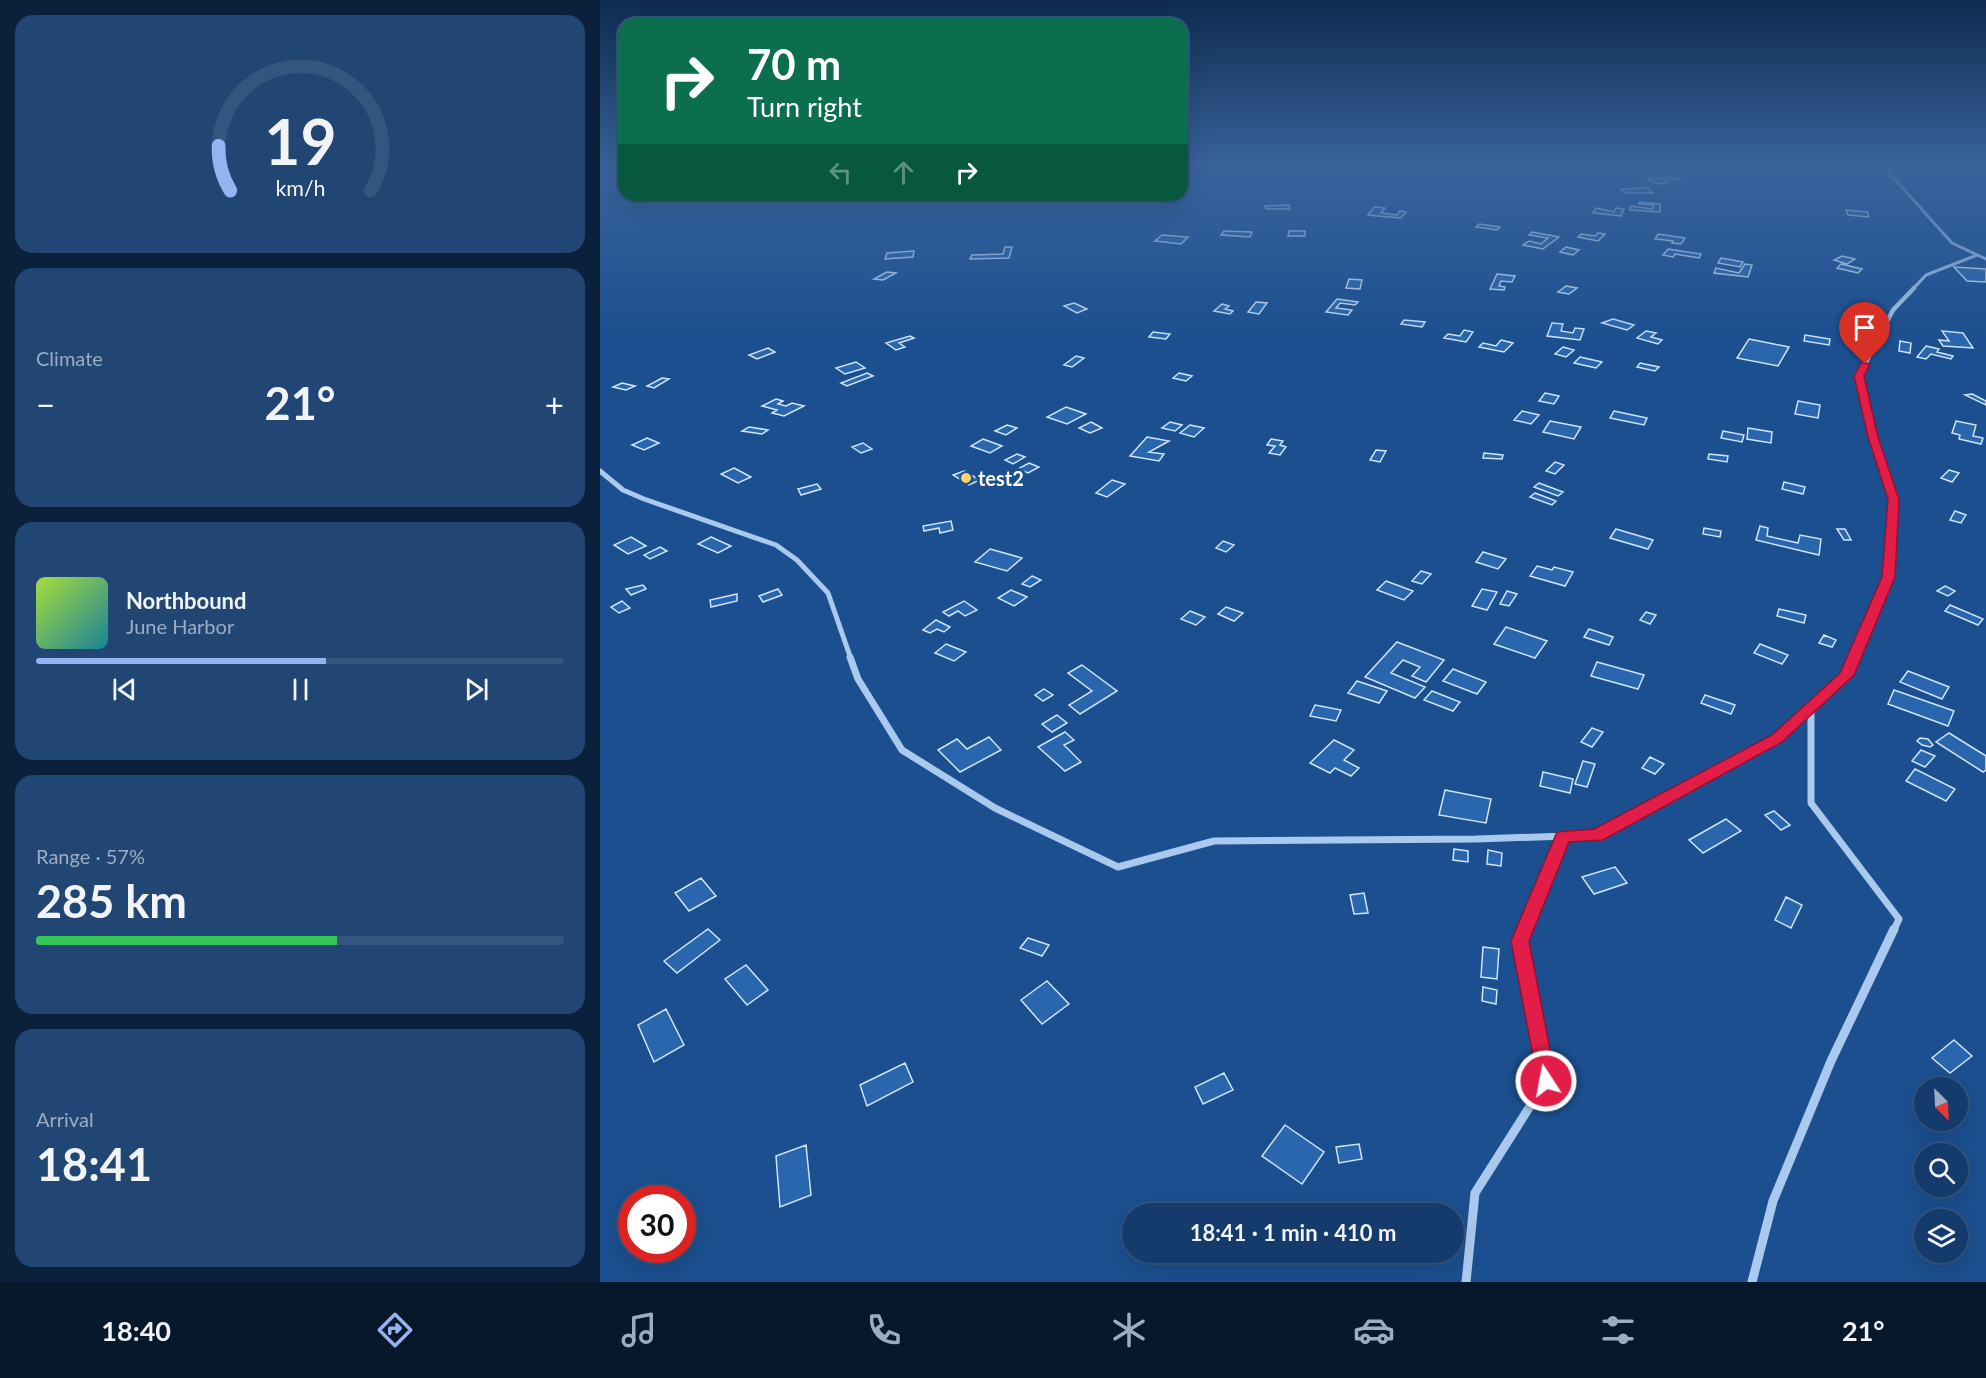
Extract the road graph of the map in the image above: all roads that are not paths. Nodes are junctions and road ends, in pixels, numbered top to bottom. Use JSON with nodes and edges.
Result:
{"nodes":[{"id":1,"x":1936,"y":225,"type":"edge"},
{"id":2,"x":1977,"y":255,"type":"junction"},
{"id":3,"x":1986,"y":259,"type":"edge"},
{"id":4,"x":600,"y":471,"type":"edge"},
{"id":5,"x":1811,"y":707,"type":"junction"},
{"id":6,"x":1563,"y":836,"type":"junction"},
{"id":7,"x":1466,"y":1282,"type":"edge"},
{"id":8,"x":1752,"y":1282,"type":"edge"}],
"edges":[{"from":1,"to":2,"type":"street"},
{"from":2,"to":3,"type":"street"},
{"from":2,"to":5,"type":"street"},
{"from":4,"to":6,"type":"street"},
{"from":5,"to":6,"type":"street"},
{"from":5,"to":8,"type":"street"},
{"from":6,"to":7,"type":"street"}]}
